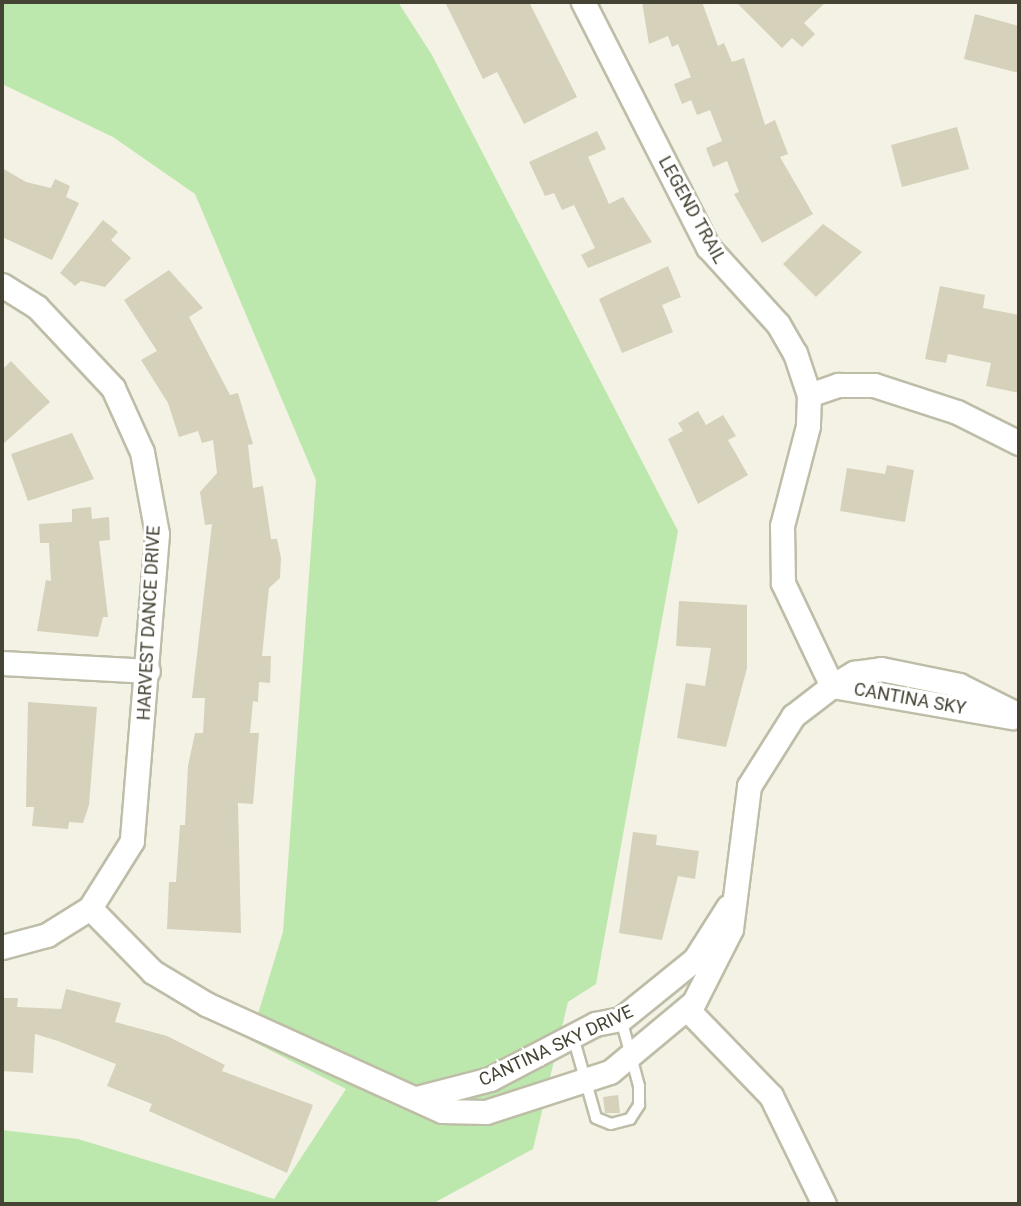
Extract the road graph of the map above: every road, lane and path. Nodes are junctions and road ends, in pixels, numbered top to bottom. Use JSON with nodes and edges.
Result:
{"nodes":[{"id":1,"x":583,"y":2,"type":"edge"},
{"id":2,"x":2,"y":285,"type":"edge"},
{"id":3,"x":809,"y":395,"type":"junction"},
{"id":4,"x":1019,"y":443,"type":"edge"},
{"id":5,"x":2,"y":663,"type":"edge"},
{"id":6,"x":148,"y":671,"type":"junction"},
{"id":7,"x":832,"y":686,"type":"junction"},
{"id":8,"x":1019,"y":717,"type":"edge"},
{"id":9,"x":732,"y":902,"type":"junction"},
{"id":10,"x":90,"y":908,"type":"junction"},
{"id":11,"x":2,"y":947,"type":"edge"},
{"id":12,"x":687,"y":1009,"type":"junction"},
{"id":13,"x":621,"y":1019,"type":"junction"},
{"id":14,"x":574,"y":1040,"type":"junction"},
{"id":15,"x":633,"y":1057,"type":"junction"},
{"id":16,"x":582,"y":1076,"type":"junction"},
{"id":17,"x":417,"y":1098,"type":"junction"},
{"id":18,"x":824,"y":1204,"type":"edge"}],
"edges":[{"from":1,"to":3,"type":"street","name":"LEGEND TRAIL"},
{"from":2,"to":6,"type":"street","name":"HARVEST DANCE DRIVE"},
{"from":3,"to":4,"type":"street"},
{"from":3,"to":7,"type":"street","name":"LEGEND TRAIL"},
{"from":5,"to":6,"type":"street"},
{"from":6,"to":10,"type":"street","name":"HARVEST DANCE DRIVE"},
{"from":7,"to":8,"type":"street","name":"CANTINA SKY"},
{"from":7,"to":9,"type":"street","name":"CANTINA SKY DRIVE"},
{"from":9,"to":12,"type":"street","name":"CANTINA SKY DRIVE"},
{"from":9,"to":13,"type":"street","name":"CANTINA SKY DRIVE"},
{"from":10,"to":11,"type":"street","name":"HARVEST DANCE DRIVE"},
{"from":10,"to":17,"type":"street","name":"CANTINA SKY DRIVE"},
{"from":12,"to":15,"type":"street","name":"CANTINA SKY DRIVE"},
{"from":12,"to":18,"type":"street"},
{"from":13,"to":14,"type":"street","name":"CANTINA SKY DRIVE"},
{"from":13,"to":15,"type":"lane"},
{"from":14,"to":16,"type":"lane"},
{"from":14,"to":17,"type":"street","name":"CANTINA SKY DRIVE"},
{"from":15,"to":16,"type":"street","name":"CANTINA SKY DRIVE"},
{"from":15,"to":16,"type":"lane"},
{"from":16,"to":17,"type":"street","name":"CANTINA SKY DRIVE"}]}
